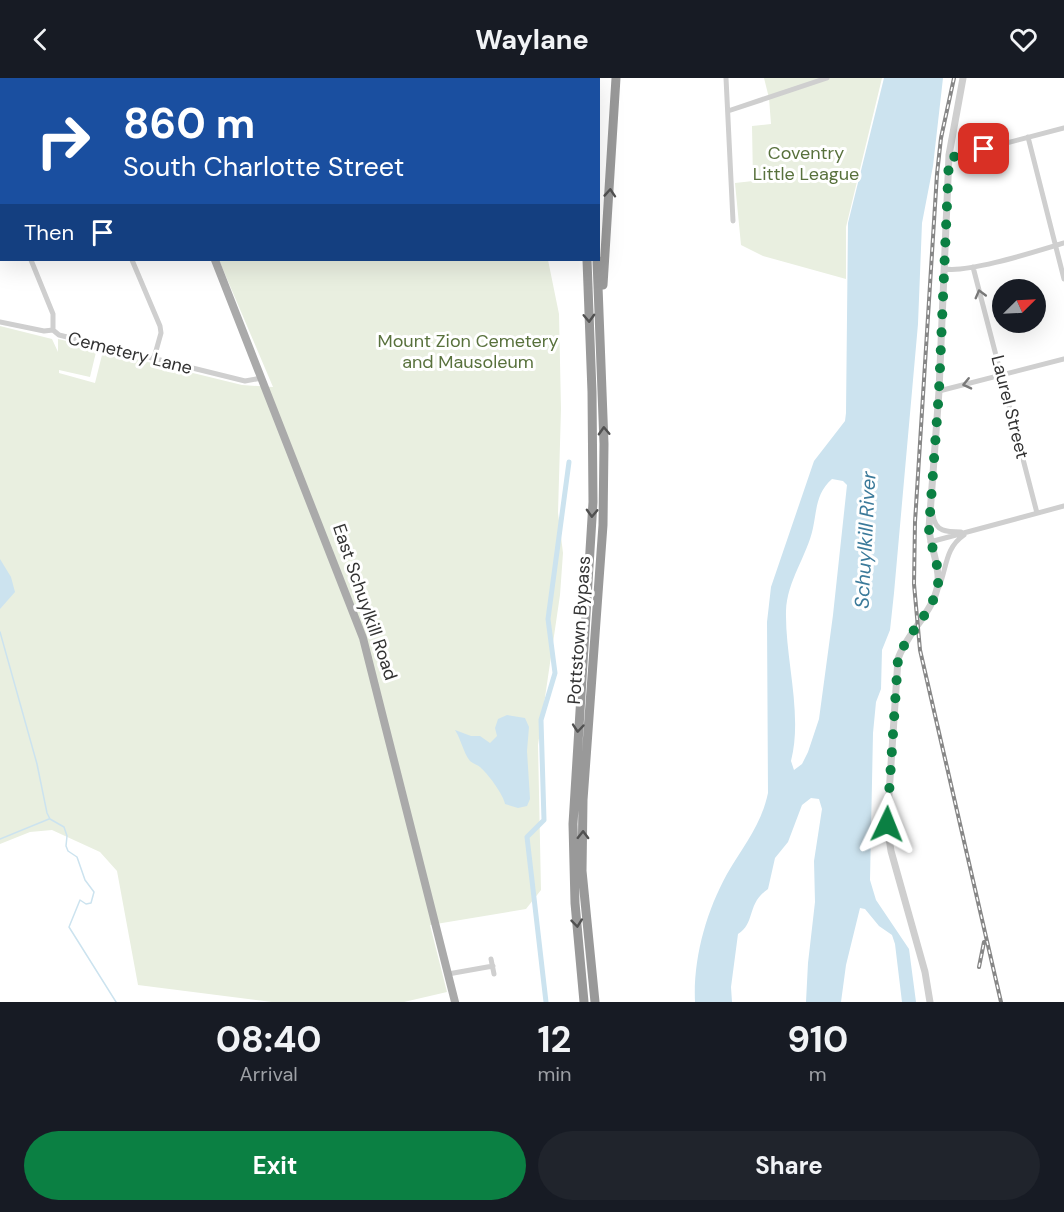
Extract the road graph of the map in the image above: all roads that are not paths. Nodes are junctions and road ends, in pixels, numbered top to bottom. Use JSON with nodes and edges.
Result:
{"nodes":[{"id":1,"x":616,"y":78,"type":"edge"},
{"id":2,"x":726,"y":78,"type":"edge"},
{"id":3,"x":826,"y":78,"type":"edge"},
{"id":4,"x":963,"y":78,"type":"edge"},
{"id":5,"x":728,"y":111,"type":"junction"},
{"id":6,"x":1064,"y":128,"type":"edge"},
{"id":7,"x":1028,"y":137,"type":"junction"},
{"id":8,"x":949,"y":158,"type":"junction"},
{"id":9,"x":733,"y":221,"type":"dead end"},
{"id":10,"x":1064,"y":243,"type":"edge"},
{"id":11,"x":1055,"y":246,"type":"junction"},
{"id":12,"x":31,"y":261,"type":"edge"},
{"id":13,"x":132,"y":261,"type":"edge"},
{"id":14,"x":215,"y":261,"type":"edge"},
{"id":15,"x":587,"y":261,"type":"edge"},
{"id":16,"x":597,"y":261,"type":"edge"},
{"id":17,"x":974,"y":267,"type":"junction"},
{"id":18,"x":945,"y":269,"type":"junction"},
{"id":19,"x":1064,"y":279,"type":"edge"},
{"id":20,"x":600,"y":314,"type":"junction"},
{"id":21,"x":0,"y":322,"type":"edge"},
{"id":22,"x":53,"y":330,"type":"junction"},
{"id":23,"x":154,"y":358,"type":"junction"},
{"id":24,"x":1064,"y":359,"type":"edge"},
{"id":25,"x":1002,"y":375,"type":"junction"},
{"id":26,"x":262,"y":378,"type":"junction"},
{"id":27,"x":939,"y":391,"type":"junction"},
{"id":28,"x":932,"y":501,"type":"junction"},
{"id":29,"x":1064,"y":506,"type":"edge"},
{"id":30,"x":1037,"y":513,"type":"junction"},
{"id":31,"x":969,"y":532,"type":"junction"},
{"id":32,"x":930,"y":542,"type":"junction"},
{"id":33,"x":933,"y":602,"type":"junction"},
{"id":34,"x":491,"y":959,"type":"dead end"},
{"id":35,"x":493,"y":966,"type":"junction"},
{"id":36,"x":448,"y":974,"type":"junction"},
{"id":37,"x":494,"y":974,"type":"dead end"},
{"id":38,"x":455,"y":1002,"type":"edge"},
{"id":39,"x":584,"y":1002,"type":"edge"},
{"id":40,"x":596,"y":1002,"type":"edge"},
{"id":41,"x":930,"y":1002,"type":"edge"}],
"edges":[{"from":20,"to":1,"type":"highway","one_way":true},
{"from":2,"to":5,"type":"street"},
{"from":3,"to":5,"type":"street"},
{"from":4,"to":8,"type":"street"},
{"from":5,"to":9,"type":"street"},
{"from":6,"to":7,"type":"street"},
{"from":7,"to":8,"type":"street"},
{"from":7,"to":11,"type":"street"},
{"from":8,"to":18,"type":"street"},
{"from":10,"to":11,"type":"street"},
{"from":11,"to":17,"type":"street"},
{"from":11,"to":19,"type":"street"},
{"from":12,"to":22,"type":"street"},
{"from":13,"to":23,"type":"street"},
{"from":14,"to":26,"type":"main road","name":"East Schuylkill Road"},
{"from":15,"to":39,"type":"highway","name":"Pottstown Bypass","one_way":true},
{"from":16,"to":20,"type":"highway","name":"Pottstown Bypass"},
{"from":17,"to":18,"type":"street"},
{"from":25,"to":17,"type":"street","name":"Laurel Street","one_way":true},
{"from":18,"to":27,"type":"street"},
{"from":40,"to":20,"type":"highway","name":"Pottstown Bypass","one_way":true},
{"from":21,"to":22,"type":"street","name":"Cemetery Lane"},
{"from":22,"to":23,"type":"street","name":"Cemetery Lane"},
{"from":23,"to":26,"type":"street","name":"Cemetery Lane"},
{"from":24,"to":25,"type":"street"},
{"from":25,"to":27,"type":"street","one_way":true},
{"from":25,"to":30,"type":"street","name":"Laurel Street"},
{"from":26,"to":36,"type":"main road","name":"East Schuylkill Road"},
{"from":27,"to":28,"type":"street"},
{"from":28,"to":31,"type":"street"},
{"from":28,"to":32,"type":"street"},
{"from":29,"to":30,"type":"street"},
{"from":30,"to":31,"type":"street"},
{"from":31,"to":32,"type":"street"},
{"from":31,"to":33,"type":"street"},
{"from":32,"to":33,"type":"street"},
{"from":33,"to":41,"type":"street"},
{"from":34,"to":35,"type":"street"},
{"from":35,"to":36,"type":"street"},
{"from":35,"to":37,"type":"street"},
{"from":36,"to":38,"type":"main road","name":"East Schuylkill Road"}]}
